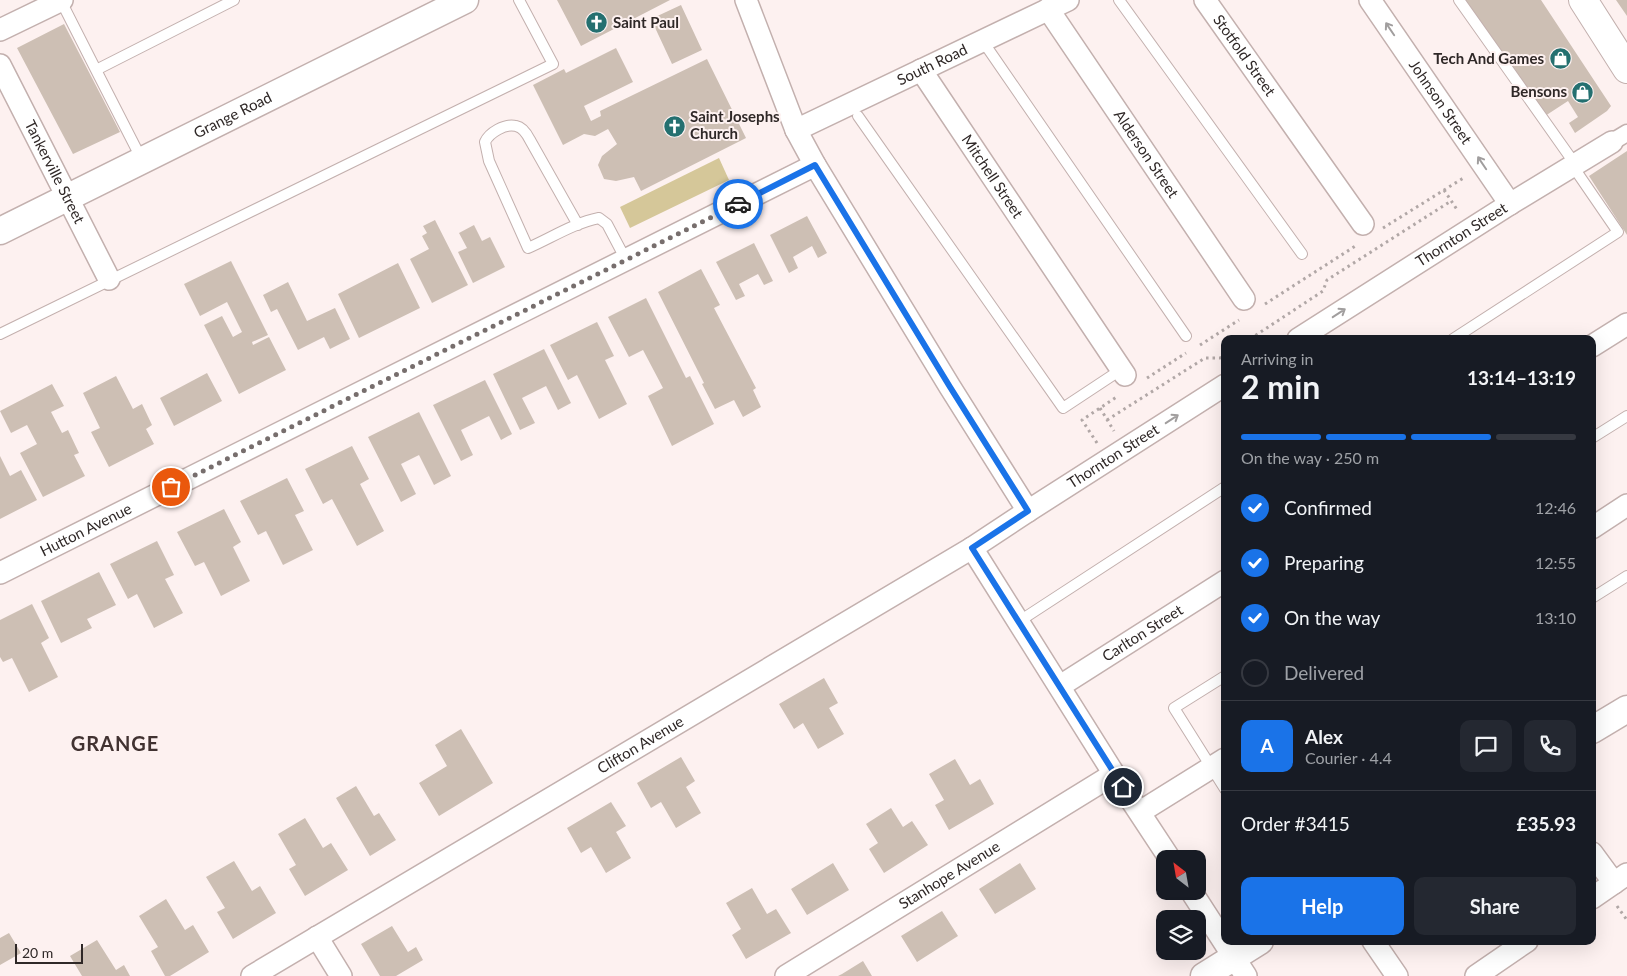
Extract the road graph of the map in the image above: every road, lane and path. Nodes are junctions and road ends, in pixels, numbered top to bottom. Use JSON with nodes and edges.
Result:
{"nodes":[{"id":1,"x":61,"y":0,"type":"edge"},
{"id":2,"x":234,"y":0,"type":"edge"},
{"id":3,"x":465,"y":0,"type":"edge"},
{"id":4,"x":519,"y":0,"type":"edge"},
{"id":5,"x":746,"y":0,"type":"edge"},
{"id":6,"x":1068,"y":0,"type":"edge"},
{"id":7,"x":1119,"y":0,"type":"edge"},
{"id":8,"x":1205,"y":0,"type":"edge"},
{"id":9,"x":1370,"y":0,"type":"edge"},
{"id":10,"x":1459,"y":0,"type":"edge"},
{"id":11,"x":1583,"y":0,"type":"edge"},
{"id":12,"x":1048,"y":9,"type":"junction"},
{"id":13,"x":0,"y":30,"type":"edge"},
{"id":14,"x":982,"y":40,"type":"junction"},
{"id":15,"x":0,"y":64,"type":"edge"},
{"id":16,"x":1627,"y":69,"type":"edge"},
{"id":17,"x":96,"y":70,"type":"junction"},
{"id":18,"x":921,"y":70,"type":"junction"},
{"id":19,"x":858,"y":116,"type":"dead end"},
{"id":20,"x":796,"y":130,"type":"junction"},
{"id":21,"x":1620,"y":138,"type":"edge"},
{"id":22,"x":142,"y":160,"type":"junction"},
{"id":23,"x":815,"y":165,"type":"junction"},
{"id":24,"x":1574,"y":165,"type":"junction"},
{"id":25,"x":1469,"y":174,"type":"dead end"},
{"id":26,"x":1444,"y":190,"type":"junction"},
{"id":27,"x":68,"y":197,"type":"junction"},
{"id":28,"x":1452,"y":201,"type":"junction"},
{"id":29,"x":1510,"y":204,"type":"junction"},
{"id":30,"x":1460,"y":214,"type":"dead end"},
{"id":31,"x":578,"y":225,"type":"junction"},
{"id":32,"x":0,"y":231,"type":"edge"},
{"id":33,"x":1369,"y":232,"type":"junction"},
{"id":34,"x":1302,"y":254,"type":"dead end"},
{"id":35,"x":626,"y":260,"type":"junction"},
{"id":36,"x":109,"y":279,"type":"junction"},
{"id":37,"x":1248,"y":309,"type":"junction"},
{"id":38,"x":1627,"y":324,"type":"edge"},
{"id":39,"x":0,"y":334,"type":"edge"},
{"id":40,"x":1256,"y":335,"type":"edge"},
{"id":41,"x":1304,"y":335,"type":"edge"},
{"id":42,"x":1459,"y":335,"type":"edge"},
{"id":43,"x":1186,"y":336,"type":"dead end"},
{"id":44,"x":1596,"y":343,"type":"edge"},
{"id":45,"x":1221,"y":357,"type":"edge"},
{"id":46,"x":1147,"y":378,"type":"dead end"},
{"id":47,"x":1123,"y":379,"type":"junction"},
{"id":48,"x":1221,"y":388,"type":"edge"},
{"id":49,"x":1100,"y":408,"type":"junction"},
{"id":50,"x":1627,"y":416,"type":"edge"},
{"id":51,"x":1107,"y":420,"type":"junction"},
{"id":52,"x":1116,"y":432,"type":"dead end"},
{"id":53,"x":1596,"y":435,"type":"edge"},
{"id":54,"x":1102,"y":450,"type":"dead end"},
{"id":55,"x":1221,"y":490,"type":"edge"},
{"id":56,"x":1627,"y":505,"type":"edge"},
{"id":57,"x":1028,"y":511,"type":"junction"},
{"id":58,"x":1596,"y":525,"type":"edge"},
{"id":59,"x":972,"y":548,"type":"junction"},
{"id":60,"x":0,"y":572,"type":"edge"},
{"id":61,"x":1627,"y":576,"type":"edge"},
{"id":62,"x":1221,"y":584,"type":"edge"},
{"id":63,"x":1596,"y":595,"type":"edge"},
{"id":64,"x":1018,"y":622,"type":"junction"},
{"id":65,"x":1221,"y":679,"type":"edge"},
{"id":66,"x":1060,"y":686,"type":"junction"},
{"id":67,"x":1627,"y":709,"type":"edge"},
{"id":68,"x":1596,"y":728,"type":"edge"},
{"id":69,"x":1218,"y":763,"type":"edge"},
{"id":70,"x":1114,"y":774,"type":"junction"},
{"id":71,"x":1140,"y":812,"type":"junction"},
{"id":72,"x":1164,"y":850,"type":"edge"},
{"id":73,"x":1596,"y":858,"type":"edge"},
{"id":74,"x":1620,"y":879,"type":"edge"},
{"id":75,"x":1596,"y":895,"type":"edge"},
{"id":76,"x":1197,"y":900,"type":"edge"},
{"id":77,"x":317,"y":937,"type":"junction"},
{"id":78,"x":1221,"y":938,"type":"edge"},
{"id":79,"x":1226,"y":945,"type":"edge"},
{"id":80,"x":1257,"y":945,"type":"edge"},
{"id":81,"x":1376,"y":945,"type":"edge"},
{"id":82,"x":1518,"y":945,"type":"edge"},
{"id":83,"x":1240,"y":967,"type":"edge"},
{"id":84,"x":252,"y":976,"type":"edge"},
{"id":85,"x":341,"y":976,"type":"edge"},
{"id":86,"x":786,"y":976,"type":"edge"},
{"id":87,"x":1204,"y":976,"type":"edge"},
{"id":88,"x":1396,"y":976,"type":"edge"},
{"id":89,"x":1476,"y":976,"type":"edge"}],
"edges":[{"from":1,"to":13,"type":"street"},
{"from":1,"to":17,"type":"lane"},
{"from":2,"to":17,"type":"lane"},
{"from":3,"to":22,"type":"street","name":"Grange Road"},
{"from":4,"to":36,"type":"lane"},
{"from":5,"to":20,"type":"street"},
{"from":6,"to":12,"type":"street","name":"South Road"},
{"from":7,"to":34,"type":"lane"},
{"from":8,"to":33,"type":"street","name":"Stotfold Street"},
{"from":29,"to":9,"type":"street","name":"Johnson Street","one_way":true},
{"from":10,"to":24,"type":"lane"},
{"from":11,"to":16,"type":"main road"},
{"from":12,"to":14,"type":"street","name":"South Road"},
{"from":12,"to":37,"type":"street","name":"Alderson Street"},
{"from":14,"to":18,"type":"street","name":"South Road"},
{"from":14,"to":43,"type":"lane"},
{"from":15,"to":27,"type":"street","name":"Tankerville Street"},
{"from":17,"to":22,"type":"lane"},
{"from":18,"to":20,"type":"street","name":"South Road"},
{"from":18,"to":47,"type":"street","name":"Mitchell Street"},
{"from":19,"to":47,"type":"lane"},
{"from":20,"to":23,"type":"street"},
{"from":21,"to":24,"type":"street","name":"Thornton Street"},
{"from":22,"to":27,"type":"street","name":"Grange Road"},
{"from":23,"to":35,"type":"street","name":"Hutton Avenue"},
{"from":23,"to":57,"type":"street"},
{"from":24,"to":29,"type":"street","name":"Thornton Street"},
{"from":24,"to":42,"type":"lane"},
{"from":25,"to":26,"type":"path"},
{"from":26,"to":28,"type":"path"},
{"from":26,"to":33,"type":"path"},
{"from":27,"to":32,"type":"street","name":"Grange Road"},
{"from":27,"to":36,"type":"street","name":"Tankerville Street"},
{"from":28,"to":30,"type":"path"},
{"from":28,"to":40,"type":"path"},
{"from":41,"to":29,"type":"street","name":"Thornton Street","one_way":true},
{"from":31,"to":31,"type":"lane"},
{"from":31,"to":35,"type":"lane"},
{"from":33,"to":37,"type":"path"},
{"from":35,"to":60,"type":"street","name":"Hutton Avenue"},
{"from":36,"to":39,"type":"lane"},
{"from":37,"to":46,"type":"path"},
{"from":38,"to":44,"type":"street"},
{"from":45,"to":51,"type":"path"},
{"from":47,"to":49,"type":"path"},
{"from":57,"to":48,"type":"street","name":"Thornton Street","one_way":true},
{"from":49,"to":51,"type":"path"},
{"from":49,"to":54,"type":"path"},
{"from":50,"to":53,"type":"lane"},
{"from":51,"to":52,"type":"path"},
{"from":55,"to":64,"type":"lane"},
{"from":56,"to":58,"type":"street"},
{"from":57,"to":59,"type":"street","name":"Clifton Avenue"},
{"from":59,"to":64,"type":"street"},
{"from":59,"to":77,"type":"street","name":"Clifton Avenue"},
{"from":61,"to":63,"type":"lane"},
{"from":62,"to":66,"type":"street","name":"Carlton Street"},
{"from":64,"to":66,"type":"street"},
{"from":65,"to":69,"type":"lane"},
{"from":66,"to":70,"type":"street"},
{"from":67,"to":68,"type":"street"},
{"from":69,"to":71,"type":"street"},
{"from":70,"to":71,"type":"street"},
{"from":70,"to":86,"type":"street","name":"Stanhope Avenue"},
{"from":71,"to":72,"type":"street"},
{"from":73,"to":74,"type":"street"},
{"from":74,"to":75,"type":"street"},
{"from":76,"to":78,"type":"street"},
{"from":77,"to":84,"type":"street","name":"Clifton Avenue"},
{"from":77,"to":85,"type":"street"},
{"from":79,"to":83,"type":"street"},
{"from":80,"to":83,"type":"street"},
{"from":81,"to":88,"type":"street"},
{"from":82,"to":89,"type":"street"},
{"from":83,"to":87,"type":"street"}]}
